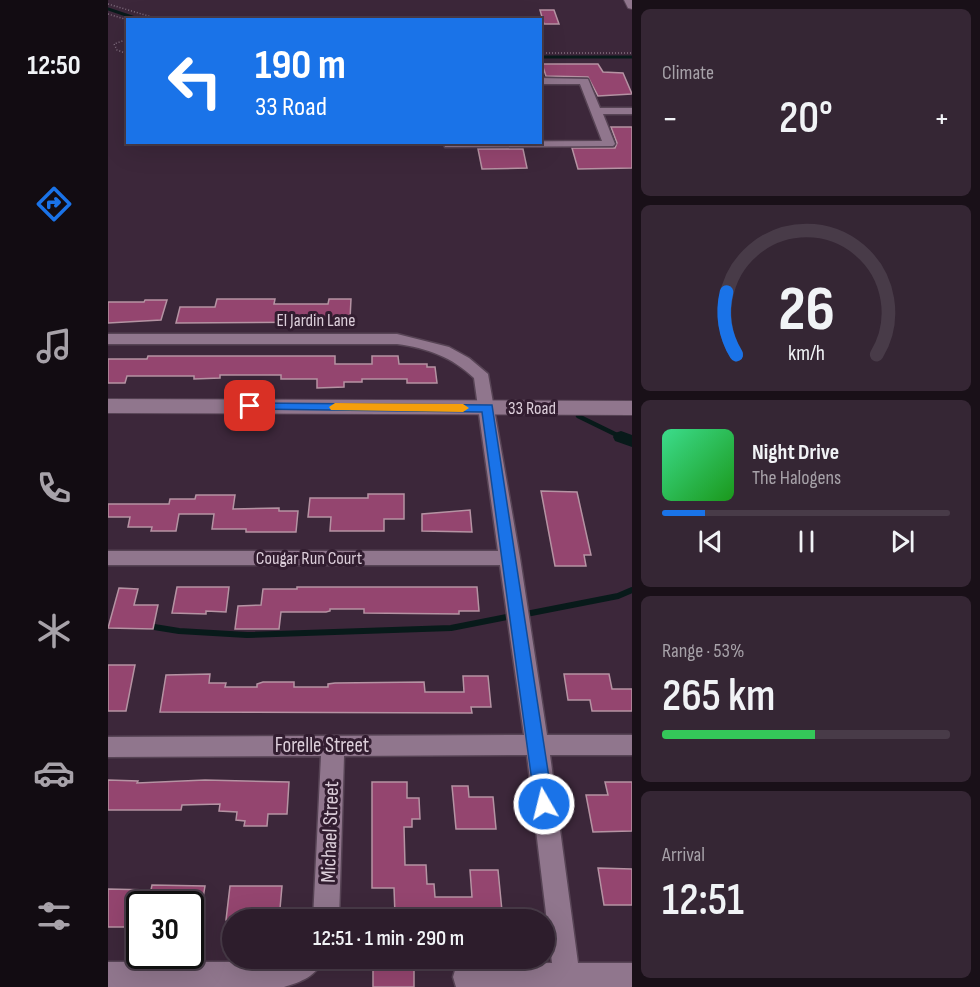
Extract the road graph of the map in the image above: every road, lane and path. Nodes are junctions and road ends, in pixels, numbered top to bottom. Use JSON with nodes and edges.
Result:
{"nodes":[{"id":1,"x":630,"y":0,"type":"edge"},
{"id":2,"x":108,"y":4,"type":"edge"},
{"id":3,"x":632,"y":5,"type":"edge"},
{"id":4,"x":108,"y":14,"type":"edge"},
{"id":5,"x":155,"y":18,"type":"edge"},
{"id":6,"x":126,"y":19,"type":"edge"},
{"id":7,"x":126,"y":40,"type":"edge"},
{"id":8,"x":126,"y":53,"type":"edge"},
{"id":9,"x":542,"y":53,"type":"edge"},
{"id":10,"x":632,"y":53,"type":"edge"},
{"id":11,"x":542,"y":81,"type":"edge"},
{"id":12,"x":596,"y":111,"type":"junction"},
{"id":13,"x":632,"y":111,"type":"edge"},
{"id":14,"x":449,"y":144,"type":"edge"},
{"id":15,"x":108,"y":339,"type":"edge"},
{"id":16,"x":108,"y":406,"type":"edge"},
{"id":17,"x":488,"y":408,"type":"junction"},
{"id":18,"x":632,"y":408,"type":"edge"},
{"id":19,"x":108,"y":558,"type":"edge"},
{"id":20,"x":510,"y":558,"type":"junction"},
{"id":21,"x":333,"y":745,"type":"junction"},
{"id":22,"x":537,"y":746,"type":"junction"},
{"id":23,"x":632,"y":746,"type":"edge"},
{"id":24,"x":108,"y":747,"type":"edge"},
{"id":25,"x":326,"y":909,"type":"edge"},
{"id":26,"x":297,"y":969,"type":"edge"},
{"id":27,"x":108,"y":975,"type":"edge"},
{"id":28,"x":632,"y":976,"type":"edge"},
{"id":29,"x":466,"y":977,"type":"dead end"},
{"id":30,"x":567,"y":981,"type":"edge"}],
"edges":[{"from":1,"to":3,"type":"main road"},
{"from":2,"to":5,"type":"path"},
{"from":4,"to":6,"type":"path"},
{"from":7,"to":8,"type":"path"},
{"from":9,"to":10,"type":"path"},
{"from":11,"to":12,"type":"street"},
{"from":12,"to":13,"type":"street"},
{"from":12,"to":14,"type":"street"},
{"from":15,"to":17,"type":"street","name":"El Jardin Lane"},
{"from":16,"to":17,"type":"main road","name":"33 Road"},
{"from":17,"to":18,"type":"main road","name":"33 Road"},
{"from":17,"to":20,"type":"street","name":"El Jardin Lane"},
{"from":19,"to":20,"type":"street","name":"Cougar Run Court"},
{"from":20,"to":22,"type":"street","name":"El Jardin Lane"},
{"from":21,"to":22,"type":"street","name":"Forelle Street"},
{"from":21,"to":24,"type":"street","name":"Forelle Street"},
{"from":21,"to":25,"type":"street","name":"Michael Street"},
{"from":22,"to":23,"type":"street","name":"Forelle Street"},
{"from":22,"to":30,"type":"street","name":"El Jardin Lane"},
{"from":26,"to":27,"type":"street"},
{"from":28,"to":30,"type":"street"},
{"from":29,"to":30,"type":"street"}]}
